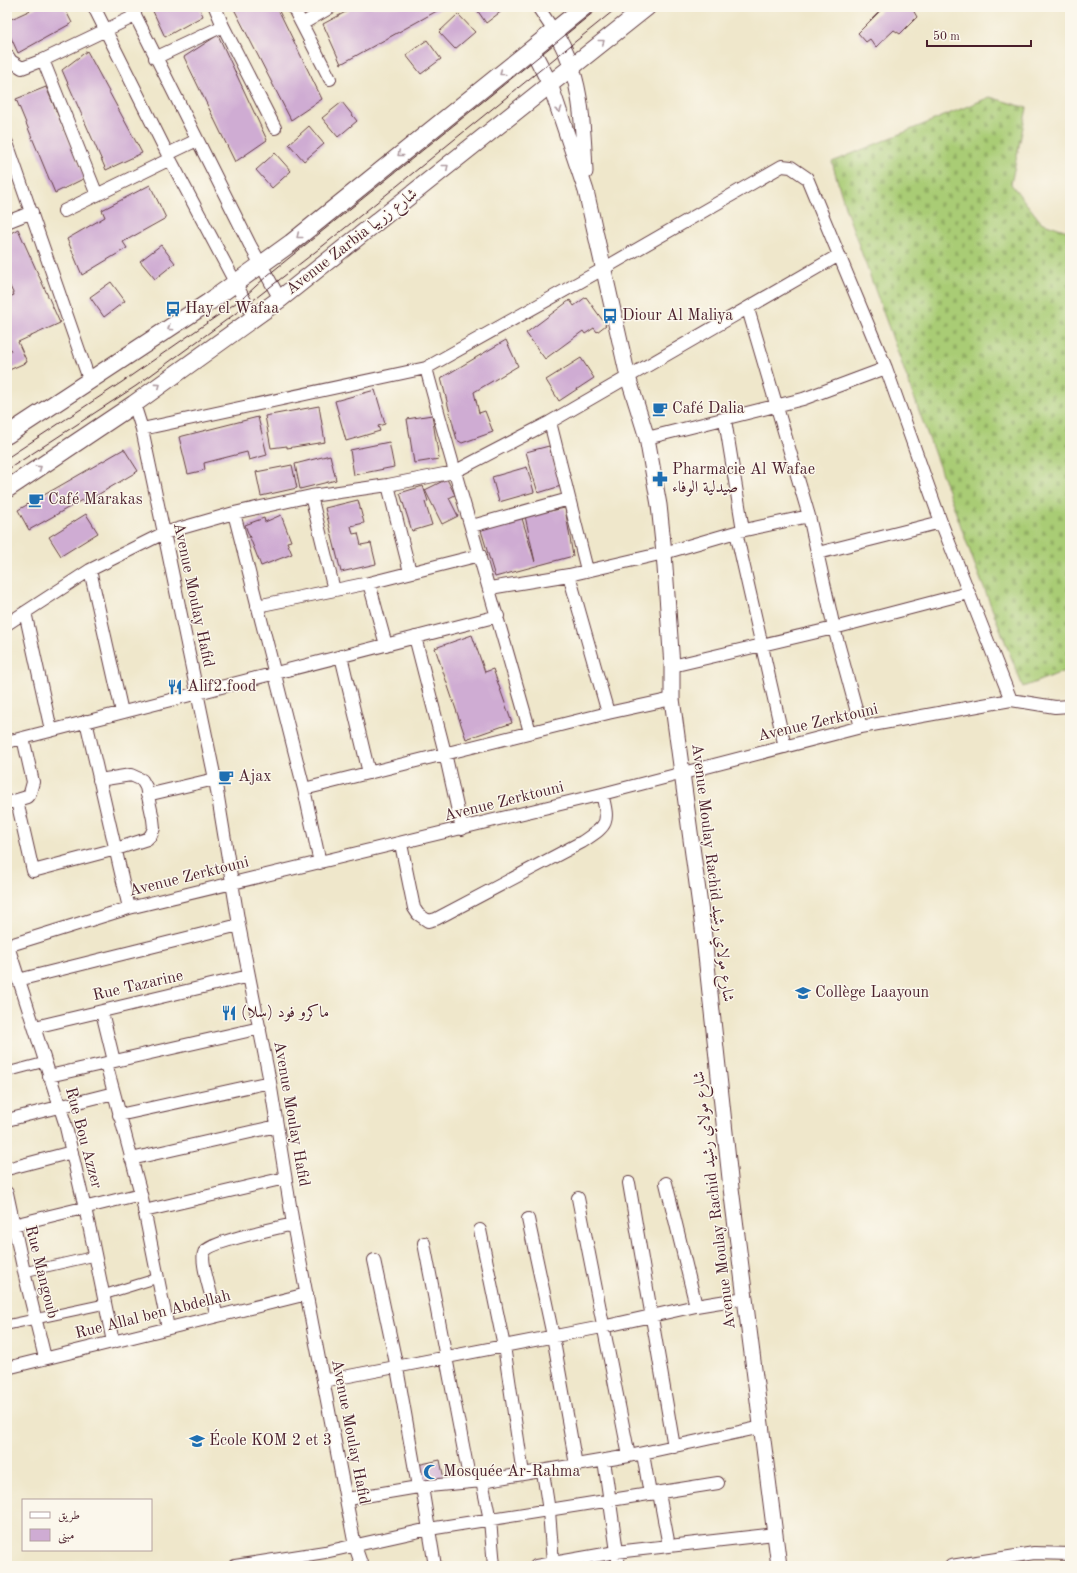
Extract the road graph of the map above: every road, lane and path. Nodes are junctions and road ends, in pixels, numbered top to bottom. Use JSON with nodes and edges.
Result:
{"nodes":[{"id":1,"x":94,"y":7,"type":"edge"},
{"id":2,"x":215,"y":7,"type":"edge"},
{"id":3,"x":293,"y":7,"type":"edge"},
{"id":4,"x":332,"y":7,"type":"edge"},
{"id":5,"x":538,"y":7,"type":"edge"},
{"id":6,"x":584,"y":7,"type":"edge"},
{"id":7,"x":647,"y":7,"type":"edge"},
{"id":8,"x":133,"y":11,"type":"edge"},
{"id":9,"x":302,"y":24,"type":"junction"},
{"id":10,"x":223,"y":26,"type":"junction"},
{"id":11,"x":554,"y":31,"type":"junction"},
{"id":12,"x":105,"y":32,"type":"junction"},
{"id":13,"x":532,"y":49,"type":"junction"},
{"id":14,"x":7,"y":55,"type":"edge"},
{"id":15,"x":155,"y":58,"type":"junction"},
{"id":16,"x":43,"y":60,"type":"junction"},
{"id":17,"x":572,"y":67,"type":"junction"},
{"id":18,"x":330,"y":79,"type":"dead end"},
{"id":19,"x":550,"y":84,"type":"junction"},
{"id":20,"x":275,"y":128,"type":"dead end"},
{"id":21,"x":197,"y":140,"type":"junction"},
{"id":22,"x":7,"y":143,"type":"edge"},
{"id":23,"x":169,"y":156,"type":"junction"},
{"id":24,"x":586,"y":191,"type":"junction"},
{"id":25,"x":97,"y":195,"type":"junction"},
{"id":26,"x":64,"y":211,"type":"dead end"},
{"id":27,"x":32,"y":212,"type":"junction"},
{"id":28,"x":7,"y":222,"type":"edge"},
{"id":29,"x":839,"y":255,"type":"junction"},
{"id":30,"x":261,"y":264,"type":"junction"},
{"id":31,"x":603,"y":269,"type":"junction"},
{"id":32,"x":235,"y":284,"type":"junction"},
{"id":33,"x":280,"y":299,"type":"junction"},
{"id":34,"x":748,"y":309,"type":"junction"},
{"id":35,"x":254,"y":318,"type":"junction"},
{"id":36,"x":426,"y":368,"type":"junction"},
{"id":37,"x":886,"y":368,"type":"junction"},
{"id":38,"x":628,"y":377,"type":"junction"},
{"id":39,"x":90,"y":382,"type":"junction"},
{"id":40,"x":134,"y":404,"type":"junction"},
{"id":41,"x":776,"y":407,"type":"junction"},
{"id":42,"x":725,"y":420,"type":"junction"},
{"id":43,"x":550,"y":422,"type":"junction"},
{"id":44,"x":142,"y":429,"type":"junction"},
{"id":45,"x":7,"y":435,"type":"edge"},
{"id":46,"x":646,"y":438,"type":"junction"},
{"id":47,"x":454,"y":472,"type":"junction"},
{"id":48,"x":388,"y":485,"type":"junction"},
{"id":49,"x":7,"y":490,"type":"edge"},
{"id":50,"x":311,"y":496,"type":"junction"},
{"id":51,"x":570,"y":499,"type":"junction"},
{"id":52,"x":234,"y":513,"type":"junction"},
{"id":53,"x":809,"y":516,"type":"junction"},
{"id":54,"x":941,"y":522,"type":"junction"},
{"id":55,"x":472,"y":526,"type":"junction"},
{"id":56,"x":740,"y":531,"type":"junction"},
{"id":57,"x":164,"y":533,"type":"junction"},
{"id":58,"x":664,"y":553,"type":"junction"},
{"id":59,"x":818,"y":553,"type":"junction"},
{"id":60,"x":480,"y":555,"type":"junction"},
{"id":61,"x":90,"y":570,"type":"junction"},
{"id":62,"x":587,"y":570,"type":"junction"},
{"id":63,"x":410,"y":572,"type":"junction"},
{"id":64,"x":569,"y":575,"type":"junction"},
{"id":65,"x":369,"y":583,"type":"junction"},
{"id":66,"x":490,"y":588,"type":"junction"},
{"id":67,"x":334,"y":590,"type":"junction"},
{"id":68,"x":968,"y":593,"type":"junction"},
{"id":69,"x":258,"y":606,"type":"junction"},
{"id":70,"x":24,"y":612,"type":"junction"},
{"id":71,"x":498,"y":616,"type":"junction"},
{"id":72,"x":7,"y":624,"type":"edge"},
{"id":73,"x":834,"y":628,"type":"junction"},
{"id":74,"x":415,"y":637,"type":"junction"},
{"id":75,"x":386,"y":645,"type":"junction"},
{"id":76,"x":762,"y":645,"type":"junction"},
{"id":77,"x":341,"y":656,"type":"junction"},
{"id":78,"x":672,"y":666,"type":"junction"},
{"id":79,"x":275,"y":673,"type":"junction"},
{"id":80,"x":197,"y":692,"type":"junction"},
{"id":81,"x":672,"y":699,"type":"junction"},
{"id":82,"x":1011,"y":700,"type":"junction"},
{"id":83,"x":1070,"y":706,"type":"edge"},
{"id":84,"x":122,"y":712,"type":"junction"},
{"id":85,"x":608,"y":713,"type":"junction"},
{"id":86,"x":86,"y":721,"type":"junction"},
{"id":87,"x":861,"y":727,"type":"junction"},
{"id":88,"x":52,"y":730,"type":"junction"},
{"id":89,"x":530,"y":732,"type":"junction"},
{"id":90,"x":23,"y":738,"type":"junction"},
{"id":91,"x":7,"y":742,"type":"edge"},
{"id":92,"x":785,"y":747,"type":"junction"},
{"id":93,"x":445,"y":754,"type":"junction"},
{"id":94,"x":369,"y":773,"type":"junction"},
{"id":95,"x":682,"y":773,"type":"junction"},
{"id":96,"x":216,"y":779,"type":"junction"},
{"id":97,"x":99,"y":780,"type":"junction"},
{"id":98,"x":304,"y":789,"type":"junction"},
{"id":99,"x":602,"y":794,"type":"junction"},
{"id":100,"x":147,"y":795,"type":"junction"},
{"id":101,"x":12,"y":802,"type":"edge"},
{"id":102,"x":462,"y":829,"type":"junction"},
{"id":103,"x":401,"y":844,"type":"junction"},
{"id":104,"x":116,"y":849,"type":"junction"},
{"id":105,"x":320,"y":863,"type":"junction"},
{"id":106,"x":232,"y":883,"type":"junction"},
{"id":107,"x":129,"y":908,"type":"junction"},
{"id":108,"x":239,"y":925,"type":"junction"},
{"id":109,"x":7,"y":946,"type":"edge"},
{"id":110,"x":249,"y":976,"type":"junction"},
{"id":111,"x":18,"y":980,"type":"junction"},
{"id":112,"x":102,"y":1012,"type":"junction"},
{"id":113,"x":35,"y":1027,"type":"junction"},
{"id":114,"x":260,"y":1028,"type":"junction"},
{"id":115,"x":44,"y":1062,"type":"junction"},
{"id":116,"x":110,"y":1062,"type":"junction"},
{"id":117,"x":7,"y":1072,"type":"edge"},
{"id":118,"x":49,"y":1076,"type":"junction"},
{"id":119,"x":270,"y":1082,"type":"junction"},
{"id":120,"x":114,"y":1093,"type":"junction"},
{"id":121,"x":60,"y":1107,"type":"junction"},
{"id":122,"x":119,"y":1115,"type":"junction"},
{"id":123,"x":7,"y":1120,"type":"edge"},
{"id":124,"x":277,"y":1126,"type":"junction"},
{"id":125,"x":72,"y":1152,"type":"junction"},
{"id":126,"x":131,"y":1159,"type":"junction"},
{"id":127,"x":7,"y":1169,"type":"edge"},
{"id":128,"x":285,"y":1178,"type":"junction"},
{"id":129,"x":629,"y":1183,"type":"dead end"},
{"id":130,"x":666,"y":1183,"type":"dead end"},
{"id":131,"x":7,"y":1193,"type":"edge"},
{"id":132,"x":140,"y":1194,"type":"junction"},
{"id":133,"x":578,"y":1198,"type":"dead end"},
{"id":134,"x":85,"y":1207,"type":"junction"},
{"id":135,"x":144,"y":1211,"type":"junction"},
{"id":136,"x":528,"y":1219,"type":"dead end"},
{"id":137,"x":293,"y":1224,"type":"junction"},
{"id":138,"x":13,"y":1225,"type":"junction"},
{"id":139,"x":480,"y":1230,"type":"dead end"},
{"id":140,"x":424,"y":1243,"type":"dead end"},
{"id":141,"x":95,"y":1256,"type":"junction"},
{"id":142,"x":374,"y":1260,"type":"dead end"},
{"id":143,"x":24,"y":1272,"type":"junction"},
{"id":144,"x":158,"y":1278,"type":"junction"},
{"id":145,"x":307,"y":1294,"type":"junction"},
{"id":146,"x":745,"y":1298,"type":"junction"},
{"id":147,"x":104,"y":1299,"type":"junction"},
{"id":148,"x":696,"y":1306,"type":"junction"},
{"id":149,"x":217,"y":1316,"type":"junction"},
{"id":150,"x":652,"y":1316,"type":"junction"},
{"id":151,"x":36,"y":1318,"type":"junction"},
{"id":152,"x":7,"y":1325,"type":"edge"},
{"id":153,"x":602,"y":1326,"type":"junction"},
{"id":154,"x":168,"y":1328,"type":"junction"},
{"id":155,"x":553,"y":1336,"type":"junction"},
{"id":156,"x":113,"y":1342,"type":"junction"},
{"id":157,"x":504,"y":1346,"type":"junction"},
{"id":158,"x":45,"y":1358,"type":"junction"},
{"id":159,"x":447,"y":1358,"type":"junction"},
{"id":160,"x":7,"y":1368,"type":"edge"},
{"id":161,"x":397,"y":1368,"type":"junction"},
{"id":162,"x":323,"y":1381,"type":"junction"},
{"id":163,"x":762,"y":1427,"type":"junction"},
{"id":164,"x":674,"y":1447,"type":"junction"},
{"id":165,"x":643,"y":1454,"type":"junction"},
{"id":166,"x":629,"y":1456,"type":"junction"},
{"id":167,"x":604,"y":1460,"type":"junction"},
{"id":168,"x":576,"y":1465,"type":"junction"},
{"id":169,"x":543,"y":1472,"type":"junction"},
{"id":170,"x":523,"y":1474,"type":"junction"},
{"id":171,"x":476,"y":1482,"type":"junction"},
{"id":172,"x":718,"y":1483,"type":"dead end"},
{"id":173,"x":420,"y":1487,"type":"junction"},
{"id":174,"x":654,"y":1494,"type":"junction"},
{"id":175,"x":347,"y":1499,"type":"junction"},
{"id":176,"x":611,"y":1501,"type":"junction"},
{"id":177,"x":549,"y":1511,"type":"junction"},
{"id":178,"x":490,"y":1520,"type":"junction"},
{"id":179,"x":429,"y":1529,"type":"junction"},
{"id":180,"x":775,"y":1534,"type":"junction"},
{"id":181,"x":355,"y":1546,"type":"junction"},
{"id":182,"x":669,"y":1546,"type":"junction"},
{"id":183,"x":616,"y":1552,"type":"junction"},
{"id":184,"x":1070,"y":1554,"type":"edge"},
{"id":185,"x":553,"y":1563,"type":"junction"},
{"id":186,"x":235,"y":1566,"type":"edge"},
{"id":187,"x":362,"y":1566,"type":"edge"},
{"id":188,"x":436,"y":1566,"type":"edge"},
{"id":189,"x":494,"y":1566,"type":"edge"},
{"id":190,"x":536,"y":1566,"type":"edge"},
{"id":191,"x":619,"y":1566,"type":"edge"},
{"id":192,"x":779,"y":1566,"type":"edge"},
{"id":193,"x":951,"y":1566,"type":"edge"}],
"edges":[{"from":1,"to":12,"type":"street"},
{"from":2,"to":10,"type":"street"},
{"from":3,"to":9,"type":"street"},
{"from":4,"to":9,"type":"street"},
{"from":5,"to":11,"type":"street"},
{"from":6,"to":11,"type":"main road"},
{"from":17,"to":7,"type":"main road","name":"Avenue Zarbia شارع زربيا","one_way":true},
{"from":8,"to":12,"type":"street"},
{"from":8,"to":15,"type":"street"},
{"from":9,"to":18,"type":"street"},
{"from":10,"to":15,"type":"street"},
{"from":10,"to":20,"type":"street"},
{"from":11,"to":13,"type":"main road"},
{"from":11,"to":17,"type":"street","name":"Avenue Moulay Rachid شارع مولاي رشيد"},
{"from":12,"to":16,"type":"street"},
{"from":12,"to":23,"type":"street"},
{"from":13,"to":19,"type":"street","name":"Avenue Moulay Rachid شارع مولاي رشيد"},
{"from":13,"to":30,"type":"main road","one_way":true},
{"from":14,"to":16,"type":"street"},
{"from":15,"to":21,"type":"street"},
{"from":16,"to":25,"type":"street"},
{"from":17,"to":19,"type":"main road","name":"Avenue Zarbia شارع زربيا"},
{"from":17,"to":24,"type":"street","name":"Avenue Moulay Rachid شارع مولاي رشيد"},
{"from":19,"to":24,"type":"street","name":"Avenue Moulay Rachid شارع مولاي رشيد","one_way":true},
{"from":33,"to":19,"type":"main road","name":"Avenue Zarbia شارع زربيا","one_way":true},
{"from":21,"to":23,"type":"street"},
{"from":21,"to":30,"type":"street"},
{"from":22,"to":27,"type":"street"},
{"from":23,"to":25,"type":"street"},
{"from":23,"to":32,"type":"street"},
{"from":24,"to":31,"type":"street","name":"Avenue Moulay Rachid شارع مولاي رشيد"},
{"from":25,"to":26,"type":"street"},
{"from":27,"to":28,"type":"street"},
{"from":27,"to":39,"type":"street"},
{"from":29,"to":31,"type":"street"},
{"from":29,"to":34,"type":"street"},
{"from":29,"to":37,"type":"street"},
{"from":30,"to":32,"type":"main road"},
{"from":30,"to":33,"type":"street"},
{"from":31,"to":36,"type":"street"},
{"from":31,"to":38,"type":"street","name":"Avenue Moulay Rachid شارع مولاي رشيد"},
{"from":32,"to":35,"type":"street"},
{"from":32,"to":39,"type":"main road","one_way":true},
{"from":33,"to":35,"type":"main road","name":"Avenue Zarbia شارع زربيا"},
{"from":34,"to":38,"type":"street"},
{"from":34,"to":41,"type":"street"},
{"from":40,"to":35,"type":"main road","name":"Avenue Zarbia شارع زربيا","one_way":true},
{"from":36,"to":44,"type":"street"},
{"from":36,"to":47,"type":"street"},
{"from":37,"to":41,"type":"street"},
{"from":37,"to":54,"type":"street"},
{"from":38,"to":43,"type":"street"},
{"from":38,"to":46,"type":"street","name":"Avenue Moulay Rachid شارع مولاي رشيد"},
{"from":39,"to":45,"type":"main road"},
{"from":40,"to":44,"type":"street","name":"Avenue Moulay Hafid"},
{"from":49,"to":40,"type":"main road","name":"Avenue Zarbia شارع زربيا","one_way":true},
{"from":41,"to":42,"type":"street"},
{"from":41,"to":53,"type":"street"},
{"from":42,"to":46,"type":"street"},
{"from":42,"to":56,"type":"street"},
{"from":43,"to":47,"type":"street"},
{"from":43,"to":51,"type":"street"},
{"from":44,"to":57,"type":"street","name":"Avenue Moulay Hafid"},
{"from":46,"to":58,"type":"street","name":"Avenue Moulay Rachid شارع مولاي رشيد"},
{"from":47,"to":48,"type":"street"},
{"from":47,"to":55,"type":"street"},
{"from":48,"to":50,"type":"street"},
{"from":48,"to":63,"type":"street"},
{"from":50,"to":52,"type":"street"},
{"from":50,"to":67,"type":"street"},
{"from":51,"to":55,"type":"street"},
{"from":51,"to":62,"type":"street"},
{"from":52,"to":57,"type":"street"},
{"from":52,"to":69,"type":"street"},
{"from":53,"to":56,"type":"street"},
{"from":53,"to":59,"type":"street"},
{"from":54,"to":59,"type":"street"},
{"from":54,"to":68,"type":"street"},
{"from":55,"to":60,"type":"street"},
{"from":56,"to":58,"type":"street"},
{"from":56,"to":76,"type":"street"},
{"from":57,"to":61,"type":"street"},
{"from":57,"to":80,"type":"street","name":"Avenue Moulay Hafid"},
{"from":58,"to":62,"type":"street"},
{"from":58,"to":78,"type":"street","name":"Avenue Moulay Rachid شارع مولاي رشيد"},
{"from":59,"to":73,"type":"street"},
{"from":60,"to":63,"type":"street"},
{"from":60,"to":66,"type":"street"},
{"from":61,"to":70,"type":"street"},
{"from":61,"to":84,"type":"street"},
{"from":62,"to":64,"type":"street"},
{"from":63,"to":65,"type":"street"},
{"from":64,"to":66,"type":"street"},
{"from":64,"to":85,"type":"street"},
{"from":65,"to":67,"type":"street"},
{"from":65,"to":75,"type":"street"},
{"from":66,"to":71,"type":"street"},
{"from":67,"to":69,"type":"street"},
{"from":68,"to":73,"type":"street"},
{"from":68,"to":82,"type":"street"},
{"from":69,"to":79,"type":"street"},
{"from":70,"to":72,"type":"street"},
{"from":70,"to":88,"type":"street"},
{"from":71,"to":74,"type":"street"},
{"from":71,"to":89,"type":"street"},
{"from":73,"to":76,"type":"street"},
{"from":73,"to":87,"type":"street"},
{"from":74,"to":75,"type":"street"},
{"from":74,"to":93,"type":"street"},
{"from":75,"to":77,"type":"street"},
{"from":76,"to":78,"type":"street"},
{"from":76,"to":92,"type":"street"},
{"from":77,"to":79,"type":"street"},
{"from":77,"to":94,"type":"street"},
{"from":78,"to":81,"type":"street","name":"Avenue Moulay Rachid شارع مولاي رشيد"},
{"from":79,"to":80,"type":"street"},
{"from":79,"to":98,"type":"street"},
{"from":80,"to":84,"type":"street"},
{"from":80,"to":96,"type":"street","name":"Avenue Moulay Hafid"},
{"from":81,"to":85,"type":"street"},
{"from":81,"to":95,"type":"street","name":"Avenue Moulay Rachid شارع مولاي رشيد"},
{"from":82,"to":83,"type":"street","name":"Avenue Zerktouni"},
{"from":82,"to":87,"type":"street","name":"Avenue Zerktouni"},
{"from":84,"to":86,"type":"street"},
{"from":85,"to":89,"type":"street"},
{"from":86,"to":88,"type":"street"},
{"from":86,"to":97,"type":"street"},
{"from":87,"to":92,"type":"street","name":"Avenue Zerktouni"},
{"from":88,"to":90,"type":"street"},
{"from":89,"to":93,"type":"street"},
{"from":90,"to":91,"type":"street"},
{"from":90,"to":101,"type":"street"},
{"from":92,"to":95,"type":"street","name":"Avenue Zerktouni"},
{"from":93,"to":94,"type":"street"},
{"from":93,"to":102,"type":"street"},
{"from":94,"to":98,"type":"street"},
{"from":95,"to":99,"type":"street","name":"Avenue Zerktouni"},
{"from":95,"to":146,"type":"street","name":"Avenue Moulay Rachid شارع مولاي رشيد"},
{"from":96,"to":100,"type":"street"},
{"from":96,"to":106,"type":"street","name":"Avenue Moulay Hafid"},
{"from":97,"to":100,"type":"street"},
{"from":97,"to":104,"type":"street"},
{"from":98,"to":105,"type":"street"},
{"from":99,"to":102,"type":"street","name":"Avenue Zerktouni"},
{"from":99,"to":103,"type":"street"},
{"from":100,"to":104,"type":"street"},
{"from":101,"to":104,"type":"street"},
{"from":102,"to":103,"type":"street","name":"Avenue Zerktouni"},
{"from":103,"to":105,"type":"street","name":"Avenue Zerktouni"},
{"from":104,"to":107,"type":"street"},
{"from":105,"to":106,"type":"street","name":"Avenue Zerktouni"},
{"from":106,"to":107,"type":"street","name":"Avenue Zerktouni"},
{"from":106,"to":108,"type":"street","name":"Avenue Moulay Hafid"},
{"from":107,"to":109,"type":"street","name":"Avenue Zerktouni"},
{"from":108,"to":110,"type":"street","name":"Avenue Moulay Hafid"},
{"from":108,"to":111,"type":"street"},
{"from":109,"to":111,"type":"street","name":"Rue Bou Azzer"},
{"from":110,"to":112,"type":"street","name":"Rue Tazarine"},
{"from":110,"to":114,"type":"street","name":"Avenue Moulay Hafid"},
{"from":111,"to":113,"type":"street","name":"Rue Bou Azzer"},
{"from":112,"to":113,"type":"street","name":"Rue Tazarine"},
{"from":112,"to":116,"type":"street"},
{"from":113,"to":115,"type":"street","name":"Rue Bou Azzer"},
{"from":114,"to":116,"type":"street"},
{"from":114,"to":119,"type":"street","name":"Avenue Moulay Hafid"},
{"from":115,"to":117,"type":"street"},
{"from":115,"to":118,"type":"street","name":"Rue Bou Azzer"},
{"from":116,"to":118,"type":"street"},
{"from":116,"to":120,"type":"street"},
{"from":118,"to":121,"type":"street","name":"Rue Bou Azzer"},
{"from":119,"to":122,"type":"street"},
{"from":119,"to":124,"type":"street","name":"Avenue Moulay Hafid"},
{"from":120,"to":121,"type":"street"},
{"from":120,"to":122,"type":"street"},
{"from":121,"to":123,"type":"street"},
{"from":121,"to":125,"type":"street","name":"Rue Bou Azzer"},
{"from":122,"to":126,"type":"street"},
{"from":124,"to":126,"type":"street"},
{"from":124,"to":128,"type":"street","name":"Avenue Moulay Hafid"},
{"from":125,"to":127,"type":"street"},
{"from":125,"to":134,"type":"street","name":"Rue Bou Azzer"},
{"from":126,"to":132,"type":"street"},
{"from":128,"to":135,"type":"street"},
{"from":128,"to":137,"type":"street","name":"Avenue Moulay Hafid"},
{"from":129,"to":150,"type":"street"},
{"from":130,"to":148,"type":"street"},
{"from":131,"to":138,"type":"street","name":"Rue Mangoub"},
{"from":132,"to":134,"type":"street"},
{"from":132,"to":135,"type":"street"},
{"from":133,"to":153,"type":"street"},
{"from":134,"to":138,"type":"street"},
{"from":134,"to":141,"type":"street","name":"Rue Bou Azzer"},
{"from":135,"to":144,"type":"street"},
{"from":136,"to":155,"type":"street"},
{"from":137,"to":145,"type":"street","name":"Avenue Moulay Hafid"},
{"from":137,"to":149,"type":"street"},
{"from":138,"to":143,"type":"street","name":"Rue Mangoub"},
{"from":139,"to":157,"type":"street"},
{"from":140,"to":159,"type":"street"},
{"from":141,"to":143,"type":"street"},
{"from":141,"to":147,"type":"street","name":"Rue Bou Azzer"},
{"from":142,"to":161,"type":"street"},
{"from":143,"to":151,"type":"street","name":"Rue Mangoub"},
{"from":144,"to":147,"type":"street"},
{"from":144,"to":154,"type":"street"},
{"from":145,"to":149,"type":"street","name":"Rue Allal ben Abdellah"},
{"from":145,"to":162,"type":"street","name":"Avenue Moulay Hafid"},
{"from":146,"to":148,"type":"street"},
{"from":146,"to":163,"type":"street","name":"Avenue Moulay Rachid شارع مولاي رشيد"},
{"from":147,"to":151,"type":"street"},
{"from":147,"to":156,"type":"street","name":"Rue Bou Azzer"},
{"from":148,"to":150,"type":"street"},
{"from":149,"to":154,"type":"street","name":"Rue Allal ben Abdellah"},
{"from":150,"to":153,"type":"street"},
{"from":150,"to":164,"type":"street"},
{"from":151,"to":152,"type":"street"},
{"from":151,"to":158,"type":"street","name":"Rue Mangoub"},
{"from":153,"to":155,"type":"street"},
{"from":153,"to":166,"type":"street"},
{"from":154,"to":156,"type":"street","name":"Rue Allal ben Abdellah"},
{"from":155,"to":157,"type":"street"},
{"from":155,"to":168,"type":"street"},
{"from":156,"to":158,"type":"street","name":"Rue Allal ben Abdellah"},
{"from":157,"to":159,"type":"street"},
{"from":157,"to":170,"type":"street"},
{"from":158,"to":160,"type":"street","name":"Rue Allal ben Abdellah"},
{"from":159,"to":161,"type":"street"},
{"from":159,"to":171,"type":"street"},
{"from":161,"to":162,"type":"street"},
{"from":161,"to":173,"type":"street"},
{"from":162,"to":175,"type":"street","name":"Avenue Moulay Hafid"},
{"from":163,"to":164,"type":"street"},
{"from":163,"to":180,"type":"street","name":"Avenue Moulay Rachid شارع مولاي رشيد"},
{"from":164,"to":165,"type":"street"},
{"from":165,"to":166,"type":"street"},
{"from":165,"to":174,"type":"street"},
{"from":166,"to":167,"type":"street"},
{"from":167,"to":168,"type":"street"},
{"from":167,"to":176,"type":"street"},
{"from":168,"to":169,"type":"street"},
{"from":169,"to":170,"type":"street"},
{"from":169,"to":177,"type":"street"},
{"from":170,"to":171,"type":"street"},
{"from":171,"to":173,"type":"street"},
{"from":171,"to":178,"type":"street"},
{"from":172,"to":174,"type":"street"},
{"from":173,"to":175,"type":"street"},
{"from":173,"to":179,"type":"street"},
{"from":174,"to":176,"type":"street"},
{"from":174,"to":182,"type":"street"},
{"from":175,"to":181,"type":"street","name":"Avenue Moulay Hafid"},
{"from":176,"to":177,"type":"street"},
{"from":176,"to":183,"type":"street"},
{"from":177,"to":178,"type":"street"},
{"from":177,"to":185,"type":"street"},
{"from":178,"to":179,"type":"street"},
{"from":178,"to":189,"type":"street"},
{"from":179,"to":181,"type":"street"},
{"from":179,"to":188,"type":"street"},
{"from":180,"to":182,"type":"street"},
{"from":180,"to":192,"type":"street","name":"Avenue Moulay Rachid شارع مولاي رشيد"},
{"from":181,"to":186,"type":"street"},
{"from":181,"to":187,"type":"street","name":"Avenue Moulay Hafid"},
{"from":182,"to":183,"type":"street"},
{"from":183,"to":185,"type":"street"},
{"from":183,"to":191,"type":"street"},
{"from":184,"to":193,"type":"street"},
{"from":185,"to":190,"type":"street"}]}
